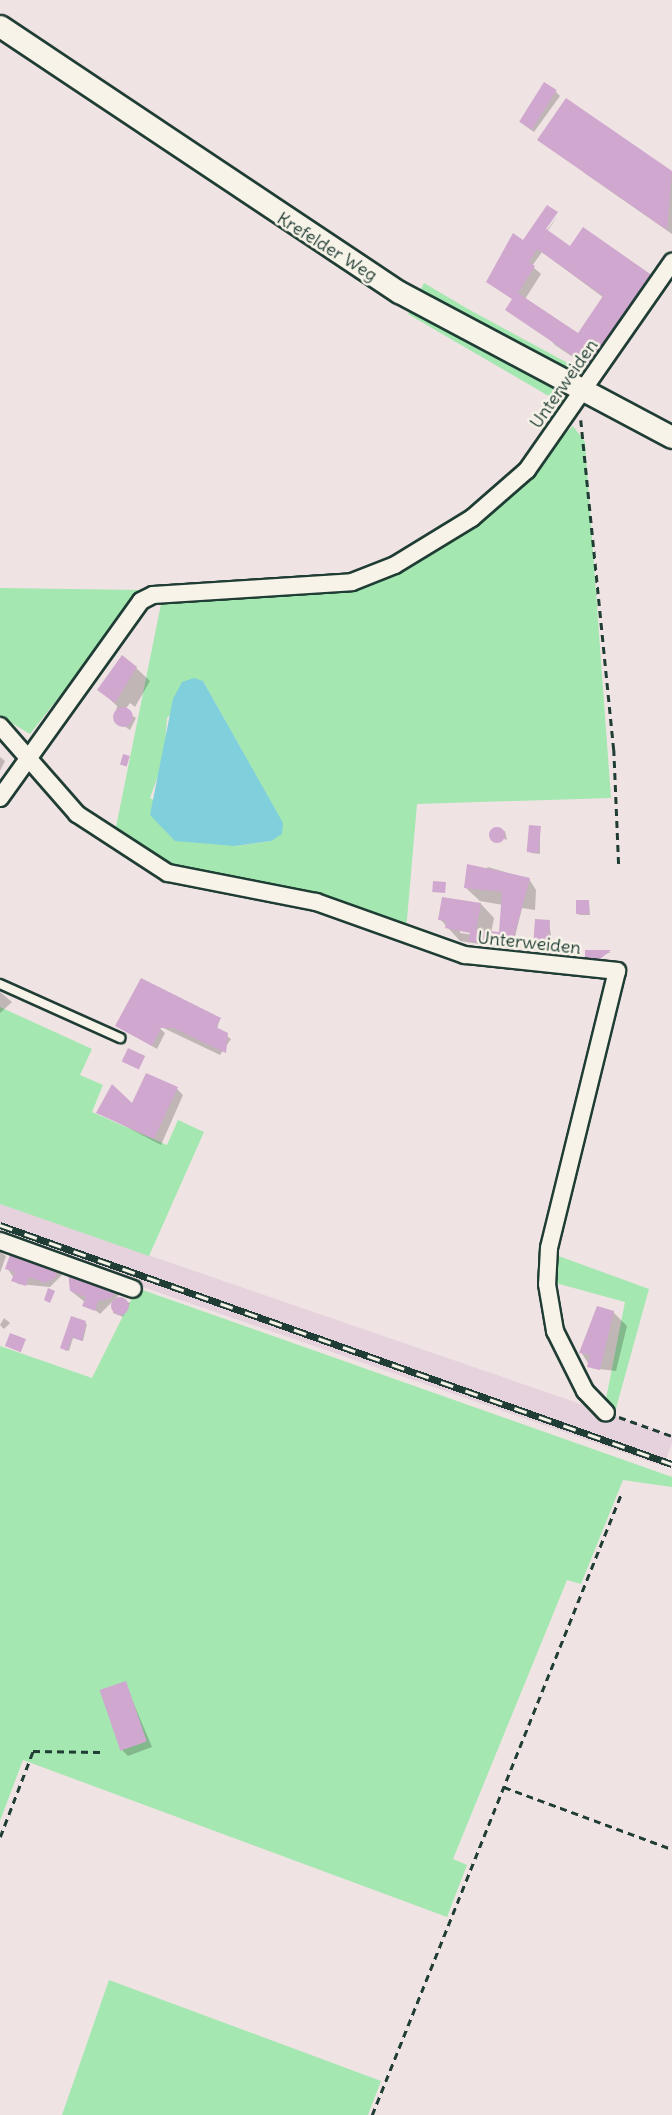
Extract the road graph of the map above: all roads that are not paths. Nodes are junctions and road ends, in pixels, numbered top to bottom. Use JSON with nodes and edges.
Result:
{"nodes":[{"id":1,"x":0,"y":26,"type":"edge"},
{"id":2,"x":672,"y":262,"type":"edge"},
{"id":3,"x":575,"y":398,"type":"junction"},
{"id":4,"x":672,"y":437,"type":"edge"},
{"id":5,"x":0,"y":726,"type":"edge"},
{"id":6,"x":26,"y":757,"type":"junction"},
{"id":7,"x":0,"y":798,"type":"edge"},
{"id":8,"x":0,"y":984,"type":"edge"},
{"id":9,"x":120,"y":1038,"type":"dead end"},
{"id":10,"x":0,"y":1241,"type":"edge"},
{"id":11,"x":133,"y":1289,"type":"dead end"},
{"id":12,"x":606,"y":1413,"type":"road end"}],
"edges":[{"from":1,"to":3,"type":"street","name":"Krefelder Weg"},
{"from":2,"to":3,"type":"street","name":"Unterweiden"},
{"from":3,"to":4,"type":"street","name":"Krefelder Weg"},
{"from":3,"to":6,"type":"street","name":"Unterweiden"},
{"from":5,"to":6,"type":"street","name":"Unterweiden"},
{"from":6,"to":7,"type":"street","name":"Unterweiden"},
{"from":6,"to":12,"type":"street","name":"Unterweiden"},
{"from":8,"to":9,"type":"lane"},
{"from":10,"to":11,"type":"street"}]}
